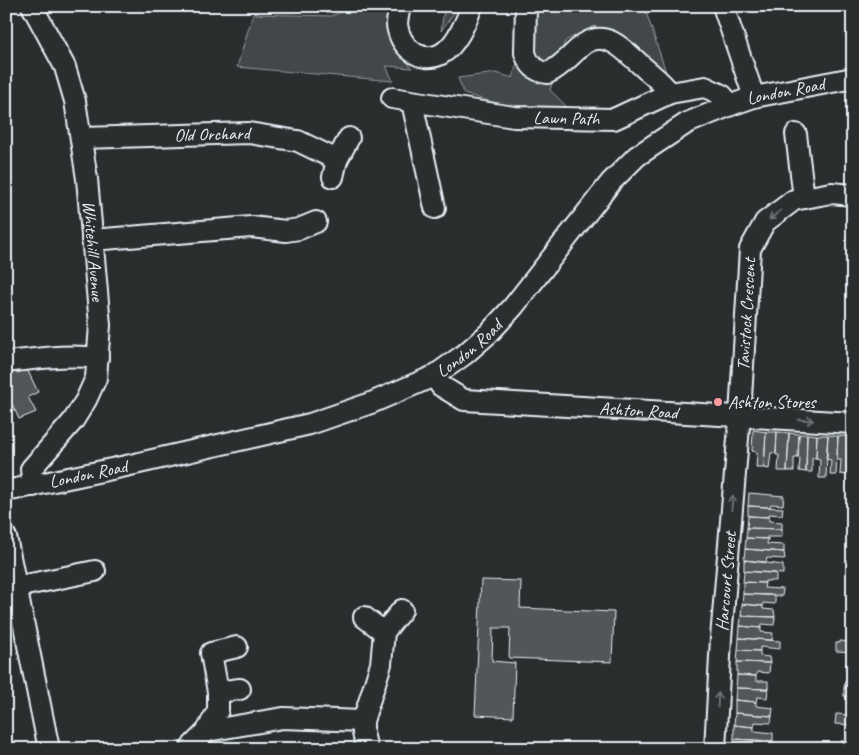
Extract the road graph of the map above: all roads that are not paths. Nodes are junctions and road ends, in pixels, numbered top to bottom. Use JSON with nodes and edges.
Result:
{"nodes":[{"id":1,"x":32,"y":6,"type":"edge"},
{"id":2,"x":400,"y":6,"type":"edge"},
{"id":3,"x":472,"y":6,"type":"edge"},
{"id":4,"x":526,"y":6,"type":"edge"},
{"id":5,"x":723,"y":6,"type":"edge"},
{"id":6,"x":853,"y":78,"type":"edge"},
{"id":7,"x":670,"y":92,"type":"junction"},
{"id":8,"x":754,"y":97,"type":"junction"},
{"id":9,"x":392,"y":98,"type":"dead end"},
{"id":10,"x":412,"y":102,"type":"junction"},
{"id":11,"x":731,"y":105,"type":"junction"},
{"id":12,"x":796,"y":134,"type":"dead end"},
{"id":13,"x":82,"y":138,"type":"junction"},
{"id":14,"x":349,"y":138,"type":"dead end"},
{"id":15,"x":853,"y":195,"type":"edge"},
{"id":16,"x":804,"y":198,"type":"junction"},
{"id":17,"x":435,"y":208,"type":"dead end"},
{"id":18,"x":316,"y":222,"type":"dead end"},
{"id":19,"x":92,"y":240,"type":"junction"},
{"id":20,"x":98,"y":358,"type":"junction"},
{"id":21,"x":6,"y":362,"type":"edge"},
{"id":22,"x":434,"y":376,"type":"junction"},
{"id":23,"x":740,"y":416,"type":"junction"},
{"id":24,"x":853,"y":423,"type":"edge"},
{"id":25,"x":33,"y":486,"type":"junction"},
{"id":26,"x":6,"y":491,"type":"edge"},
{"id":27,"x":6,"y":537,"type":"edge"},
{"id":28,"x":95,"y":571,"type":"dead end"},
{"id":29,"x":16,"y":587,"type":"junction"},
{"id":30,"x":402,"y":610,"type":"dead end"},
{"id":31,"x":364,"y":617,"type":"dead end"},
{"id":32,"x":384,"y":632,"type":"junction"},
{"id":33,"x":236,"y":648,"type":"dead end"},
{"id":34,"x":240,"y":689,"type":"dead end"},
{"id":35,"x":218,"y":692,"type":"junction"},
{"id":36,"x":363,"y":721,"type":"junction"},
{"id":37,"x":207,"y":731,"type":"junction"},
{"id":38,"x":49,"y":749,"type":"edge"},
{"id":39,"x":191,"y":749,"type":"edge"},
{"id":40,"x":367,"y":749,"type":"edge"},
{"id":41,"x":716,"y":749,"type":"edge"}],
"edges":[{"from":1,"to":13,"type":"street","name":"Whitehill Avenue"},
{"from":2,"to":3,"type":"street"},
{"from":4,"to":7,"type":"street"},
{"from":5,"to":8,"type":"street"},
{"from":6,"to":8,"type":"street","name":"London Road"},
{"from":7,"to":10,"type":"street","name":"Lawn Path"},
{"from":7,"to":11,"type":"street","name":"Lawn Path"},
{"from":8,"to":11,"type":"street","name":"London Road"},
{"from":9,"to":10,"type":"street","name":"Lawn Path"},
{"from":10,"to":17,"type":"street"},
{"from":11,"to":22,"type":"street","name":"London Road"},
{"from":12,"to":16,"type":"street"},
{"from":13,"to":14,"type":"street","name":"Old Orchard"},
{"from":13,"to":19,"type":"street","name":"Whitehill Avenue"},
{"from":15,"to":16,"type":"street","name":"Tavistock Crescent"},
{"from":16,"to":23,"type":"street","name":"Tavistock Crescent","one_way":true},
{"from":18,"to":19,"type":"street"},
{"from":19,"to":20,"type":"street","name":"Whitehill Avenue"},
{"from":20,"to":21,"type":"street"},
{"from":20,"to":25,"type":"street","name":"Whitehill Avenue"},
{"from":22,"to":23,"type":"street","name":"Ashton Road"},
{"from":22,"to":25,"type":"street","name":"London Road"},
{"from":23,"to":24,"type":"street","name":"Ashton Road","one_way":true},
{"from":41,"to":23,"type":"street","name":"Harcourt Street","one_way":true},
{"from":25,"to":26,"type":"street","name":"London Road"},
{"from":27,"to":29,"type":"street"},
{"from":28,"to":29,"type":"street"},
{"from":29,"to":38,"type":"street"},
{"from":30,"to":32,"type":"street"},
{"from":31,"to":32,"type":"street"},
{"from":32,"to":36,"type":"street"},
{"from":33,"to":35,"type":"street"},
{"from":34,"to":35,"type":"street"},
{"from":35,"to":37,"type":"street"},
{"from":36,"to":37,"type":"street"},
{"from":36,"to":40,"type":"street"},
{"from":37,"to":39,"type":"street"}]}
